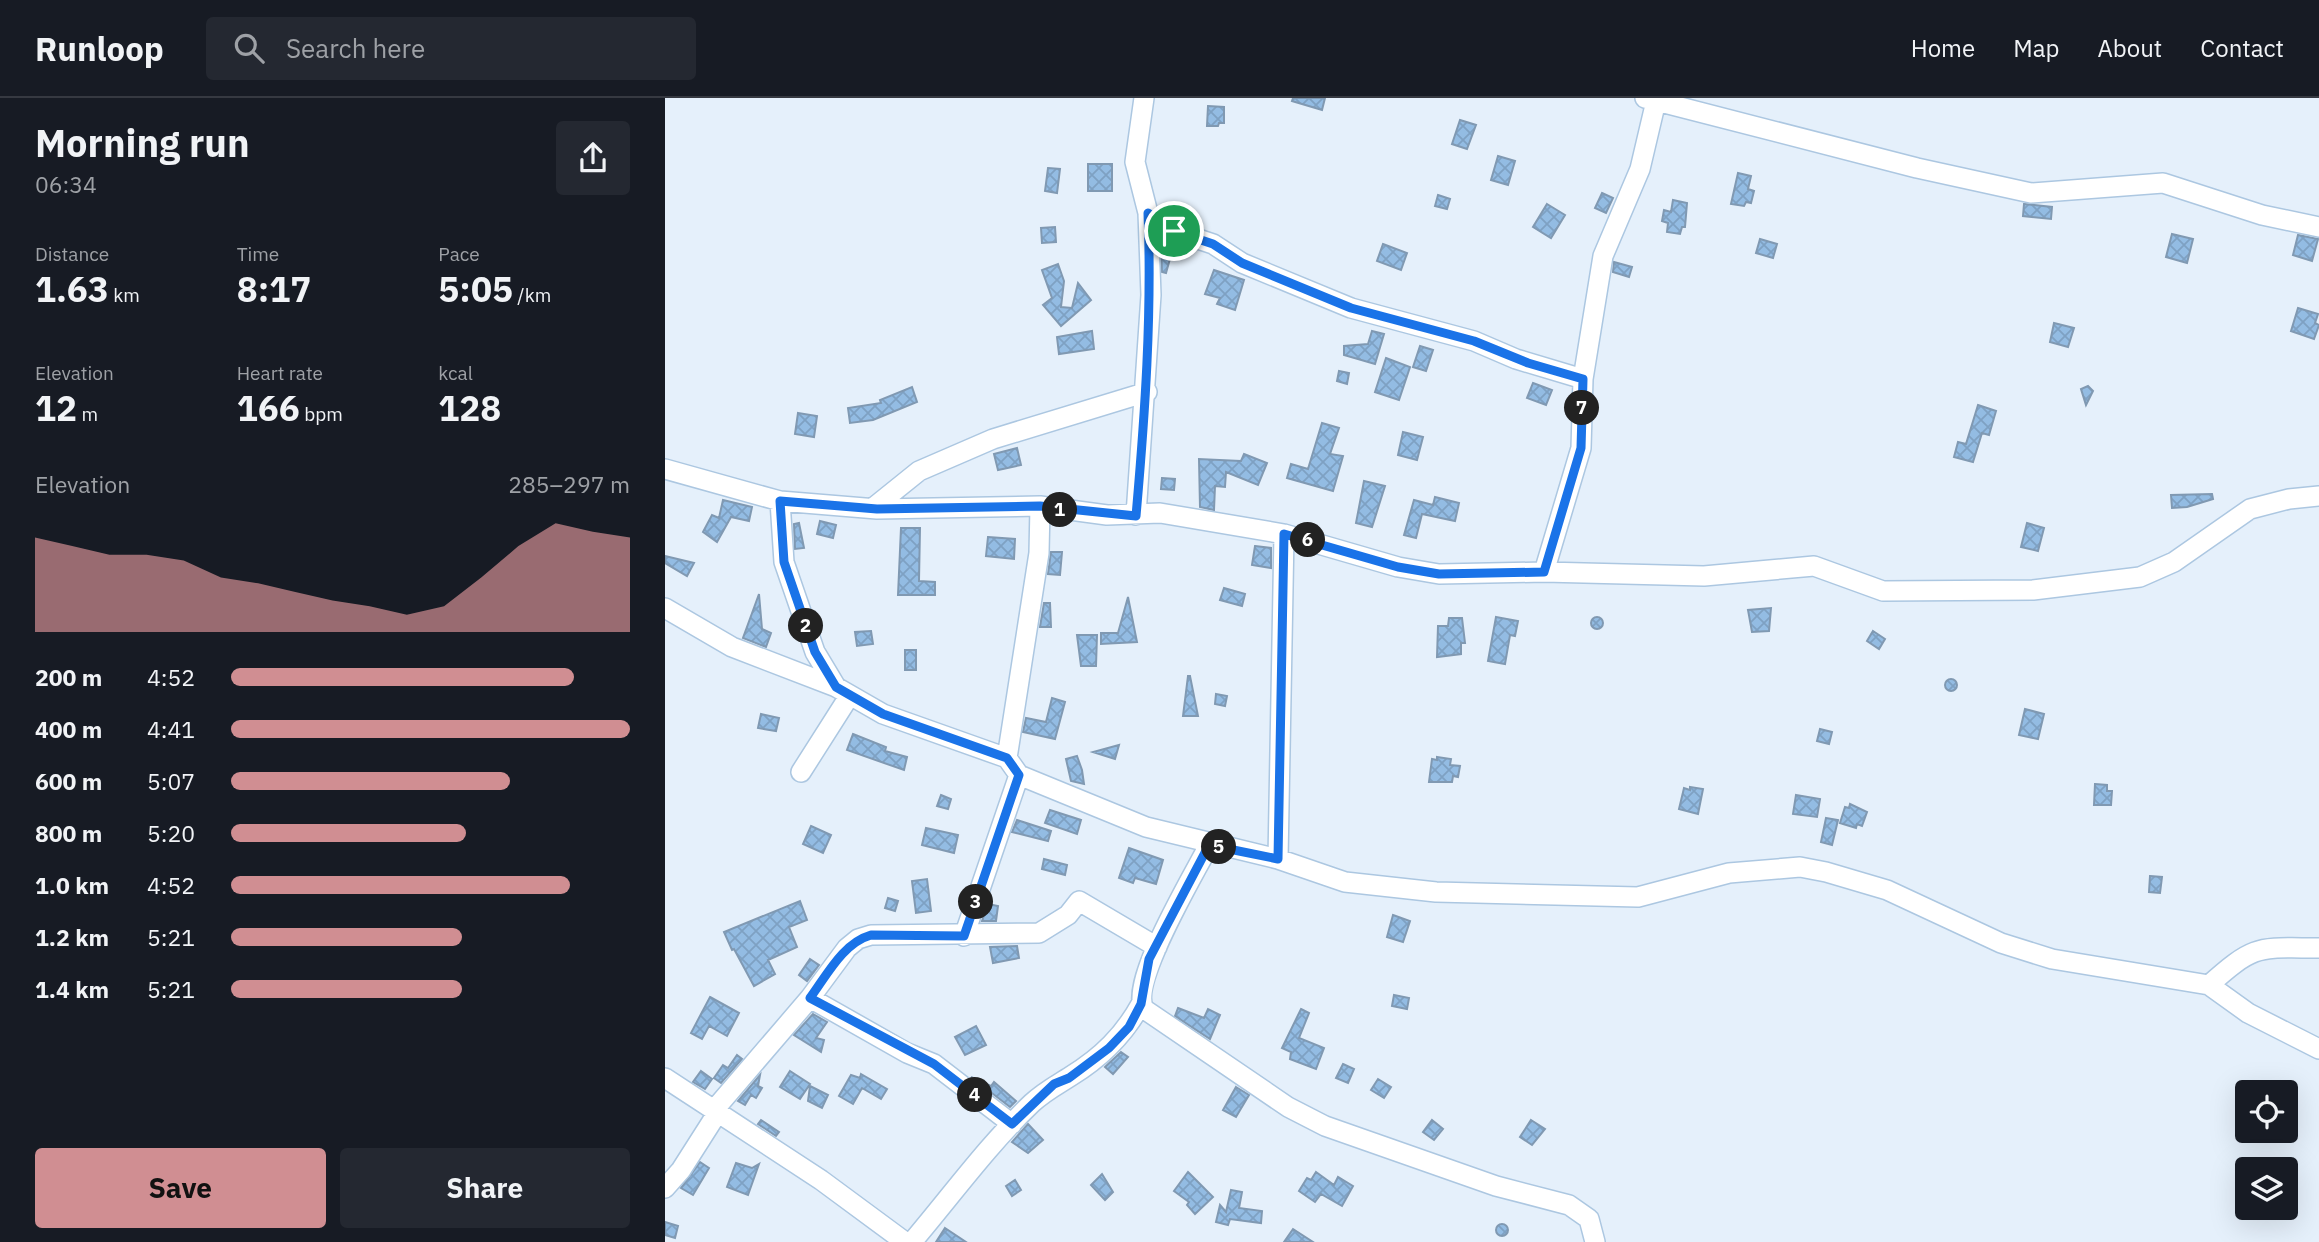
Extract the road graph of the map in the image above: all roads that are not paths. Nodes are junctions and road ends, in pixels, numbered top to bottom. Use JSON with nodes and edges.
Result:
{"nodes":[{"id":1,"x":1145,"y":98,"type":"edge"},
{"id":2,"x":1650,"y":99,"type":"edge"},
{"id":3,"x":1148,"y":213,"type":"junction"},
{"id":4,"x":2319,"y":227,"type":"edge"},
{"id":5,"x":1583,"y":379,"type":"junction"},
{"id":6,"x":1147,"y":392,"type":"junction"},
{"id":7,"x":665,"y":469,"type":"edge"},
{"id":8,"x":2319,"y":496,"type":"edge"},
{"id":9,"x":780,"y":501,"type":"junction"},
{"id":10,"x":1040,"y":506,"type":"junction"},
{"id":11,"x":873,"y":508,"type":"junction"},
{"id":12,"x":1136,"y":516,"type":"junction"},
{"id":13,"x":1284,"y":534,"type":"junction"},
{"id":14,"x":1544,"y":572,"type":"junction"},
{"id":15,"x":665,"y":608,"type":"edge"},
{"id":16,"x":843,"y":691,"type":"junction"},
{"id":17,"x":1007,"y":758,"type":"junction"},
{"id":18,"x":801,"y":772,"type":"dead end"},
{"id":19,"x":1019,"y":775,"type":"junction"},
{"id":20,"x":1209,"y":845,"type":"junction"},
{"id":21,"x":1278,"y":859,"type":"junction"},
{"id":22,"x":964,"y":936,"type":"junction"},
{"id":23,"x":1157,"y":947,"type":"junction"},
{"id":24,"x":2319,"y":948,"type":"edge"},
{"id":25,"x":2209,"y":985,"type":"junction"},
{"id":26,"x":810,"y":998,"type":"junction"},
{"id":27,"x":1141,"y":1004,"type":"junction"},
{"id":28,"x":2319,"y":1049,"type":"edge"},
{"id":29,"x":665,"y":1077,"type":"edge"},
{"id":30,"x":716,"y":1111,"type":"junction"},
{"id":31,"x":1012,"y":1124,"type":"junction"},
{"id":32,"x":665,"y":1188,"type":"edge"},
{"id":33,"x":905,"y":1242,"type":"edge"},
{"id":34,"x":912,"y":1242,"type":"edge"},
{"id":35,"x":1595,"y":1242,"type":"edge"}],
"edges":[{"from":1,"to":3,"type":"street"},
{"from":2,"to":4,"type":"street"},
{"from":2,"to":5,"type":"street"},
{"from":3,"to":5,"type":"street"},
{"from":3,"to":6,"type":"street"},
{"from":5,"to":14,"type":"street"},
{"from":6,"to":11,"type":"street"},
{"from":6,"to":12,"type":"street"},
{"from":7,"to":9,"type":"street"},
{"from":8,"to":14,"type":"street"},
{"from":9,"to":11,"type":"street"},
{"from":9,"to":16,"type":"street"},
{"from":10,"to":11,"type":"street"},
{"from":10,"to":12,"type":"street"},
{"from":10,"to":17,"type":"street"},
{"from":12,"to":13,"type":"street"},
{"from":13,"to":14,"type":"street"},
{"from":13,"to":21,"type":"street"},
{"from":15,"to":16,"type":"street"},
{"from":16,"to":17,"type":"street"},
{"from":16,"to":18,"type":"street"},
{"from":17,"to":19,"type":"street"},
{"from":19,"to":20,"type":"street"},
{"from":19,"to":22,"type":"street"},
{"from":20,"to":21,"type":"street"},
{"from":20,"to":23,"type":"street"},
{"from":21,"to":25,"type":"street"},
{"from":22,"to":23,"type":"street"},
{"from":22,"to":26,"type":"street"},
{"from":23,"to":27,"type":"street"},
{"from":24,"to":25,"type":"street"},
{"from":25,"to":28,"type":"street"},
{"from":26,"to":30,"type":"street"},
{"from":26,"to":31,"type":"street"},
{"from":27,"to":31,"type":"street"},
{"from":27,"to":35,"type":"street"},
{"from":29,"to":30,"type":"street"},
{"from":30,"to":32,"type":"street"},
{"from":30,"to":33,"type":"street"},
{"from":31,"to":34,"type":"street"}]}
